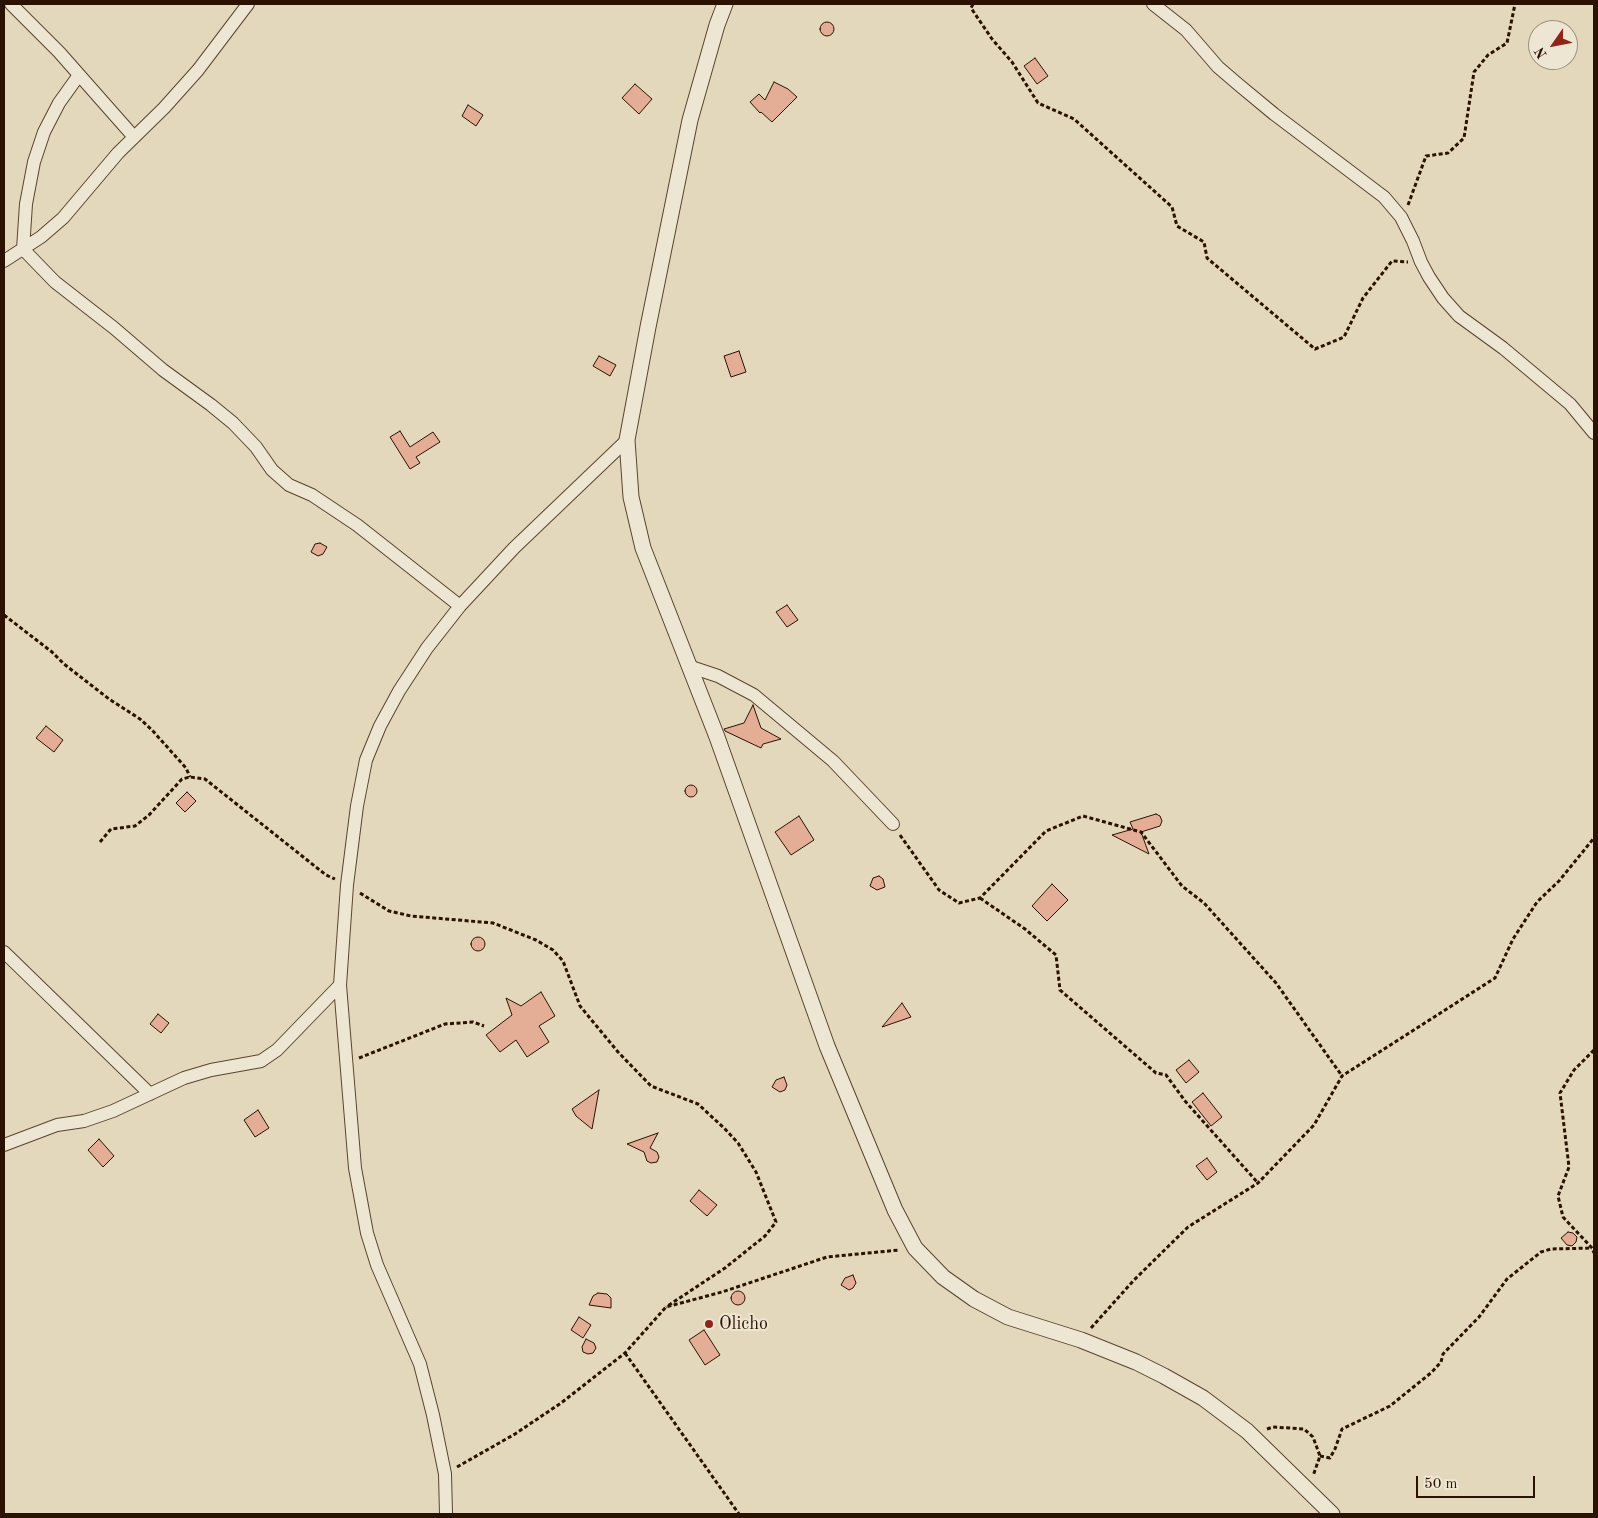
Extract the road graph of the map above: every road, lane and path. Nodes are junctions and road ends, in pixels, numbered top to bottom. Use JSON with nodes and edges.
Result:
{"nodes":[{"id":1,"x":10,"y":4,"type":"edge"},
{"id":2,"x":248,"y":4,"type":"edge"},
{"id":3,"x":725,"y":4,"type":"edge"},
{"id":4,"x":974,"y":4,"type":"edge"},
{"id":5,"x":1153,"y":4,"type":"edge"},
{"id":6,"x":1515,"y":4,"type":"edge"},
{"id":7,"x":80,"y":75,"type":"junction"},
{"id":8,"x":134,"y":137,"type":"junction"},
{"id":9,"x":1401,"y":217,"type":"junction"},
{"id":10,"x":24,"y":249,"type":"junction"},
{"id":11,"x":4,"y":262,"type":"edge"},
{"id":12,"x":1421,"y":262,"type":"junction"},
{"id":13,"x":1594,"y":433,"type":"edge"},
{"id":14,"x":627,"y":440,"type":"junction"},
{"id":15,"x":460,"y":606,"type":"junction"},
{"id":16,"x":4,"y":615,"type":"edge"},
{"id":17,"x":690,"y":667,"type":"junction"},
{"id":18,"x":190,"y":777,"type":"junction"},
{"id":19,"x":893,"y":824,"type":"joint"},
{"id":20,"x":1594,"y":838,"type":"edge"},
{"id":21,"x":100,"y":842,"type":"dead end"},
{"id":22,"x":347,"y":885,"type":"junction"},
{"id":23,"x":980,"y":898,"type":"junction"},
{"id":24,"x":4,"y":952,"type":"edge"},
{"id":25,"x":340,"y":985,"type":"junction"},
{"id":26,"x":484,"y":1026,"type":"dead end"},
{"id":27,"x":1594,"y":1050,"type":"edge"},
{"id":28,"x":346,"y":1060,"type":"junction"},
{"id":29,"x":1342,"y":1076,"type":"junction"},
{"id":30,"x":150,"y":1094,"type":"junction"},
{"id":31,"x":4,"y":1145,"type":"edge"},
{"id":32,"x":1258,"y":1183,"type":"junction"},
{"id":33,"x":915,"y":1248,"type":"junction"},
{"id":34,"x":1592,"y":1248,"type":"junction"},
{"id":35,"x":1594,"y":1253,"type":"edge"},
{"id":36,"x":666,"y":1307,"type":"junction"},
{"id":37,"x":1081,"y":1340,"type":"junction"},
{"id":38,"x":625,"y":1353,"type":"junction"},
{"id":39,"x":1247,"y":1431,"type":"junction"},
{"id":40,"x":1320,"y":1456,"type":"junction"},
{"id":41,"x":445,"y":1474,"type":"junction"},
{"id":42,"x":1302,"y":1483,"type":"junction"},
{"id":43,"x":446,"y":1514,"type":"edge"},
{"id":44,"x":739,"y":1514,"type":"edge"},
{"id":45,"x":1332,"y":1514,"type":"edge"}],
"edges":[{"from":1,"to":7,"type":"street"},
{"from":2,"to":8,"type":"street"},
{"from":3,"to":14,"type":"street"},
{"from":4,"to":12,"type":"path"},
{"from":5,"to":9,"type":"street"},
{"from":6,"to":9,"type":"path"},
{"from":7,"to":8,"type":"street"},
{"from":7,"to":10,"type":"street"},
{"from":8,"to":10,"type":"street"},
{"from":9,"to":12,"type":"street"},
{"from":10,"to":11,"type":"street"},
{"from":10,"to":15,"type":"street"},
{"from":12,"to":13,"type":"street"},
{"from":14,"to":15,"type":"street"},
{"from":14,"to":17,"type":"street"},
{"from":15,"to":22,"type":"street"},
{"from":16,"to":18,"type":"path"},
{"from":17,"to":19,"type":"street"},
{"from":17,"to":33,"type":"street"},
{"from":18,"to":21,"type":"path"},
{"from":18,"to":22,"type":"path"},
{"from":19,"to":23,"type":"path"},
{"from":20,"to":29,"type":"path"},
{"from":22,"to":25,"type":"street"},
{"from":22,"to":36,"type":"path"},
{"from":23,"to":29,"type":"path"},
{"from":23,"to":32,"type":"path"},
{"from":24,"to":30,"type":"street"},
{"from":25,"to":28,"type":"street"},
{"from":25,"to":30,"type":"street"},
{"from":26,"to":28,"type":"path"},
{"from":27,"to":34,"type":"path"},
{"from":28,"to":41,"type":"street"},
{"from":29,"to":32,"type":"path"},
{"from":30,"to":31,"type":"street"},
{"from":32,"to":37,"type":"path"},
{"from":33,"to":36,"type":"path"},
{"from":33,"to":37,"type":"street"},
{"from":34,"to":35,"type":"path"},
{"from":34,"to":40,"type":"path"},
{"from":36,"to":38,"type":"path"},
{"from":37,"to":39,"type":"street"},
{"from":38,"to":41,"type":"path"},
{"from":38,"to":44,"type":"path"},
{"from":39,"to":40,"type":"path"},
{"from":39,"to":42,"type":"street"},
{"from":40,"to":42,"type":"path"},
{"from":41,"to":43,"type":"street"},
{"from":42,"to":45,"type":"street"}]}
